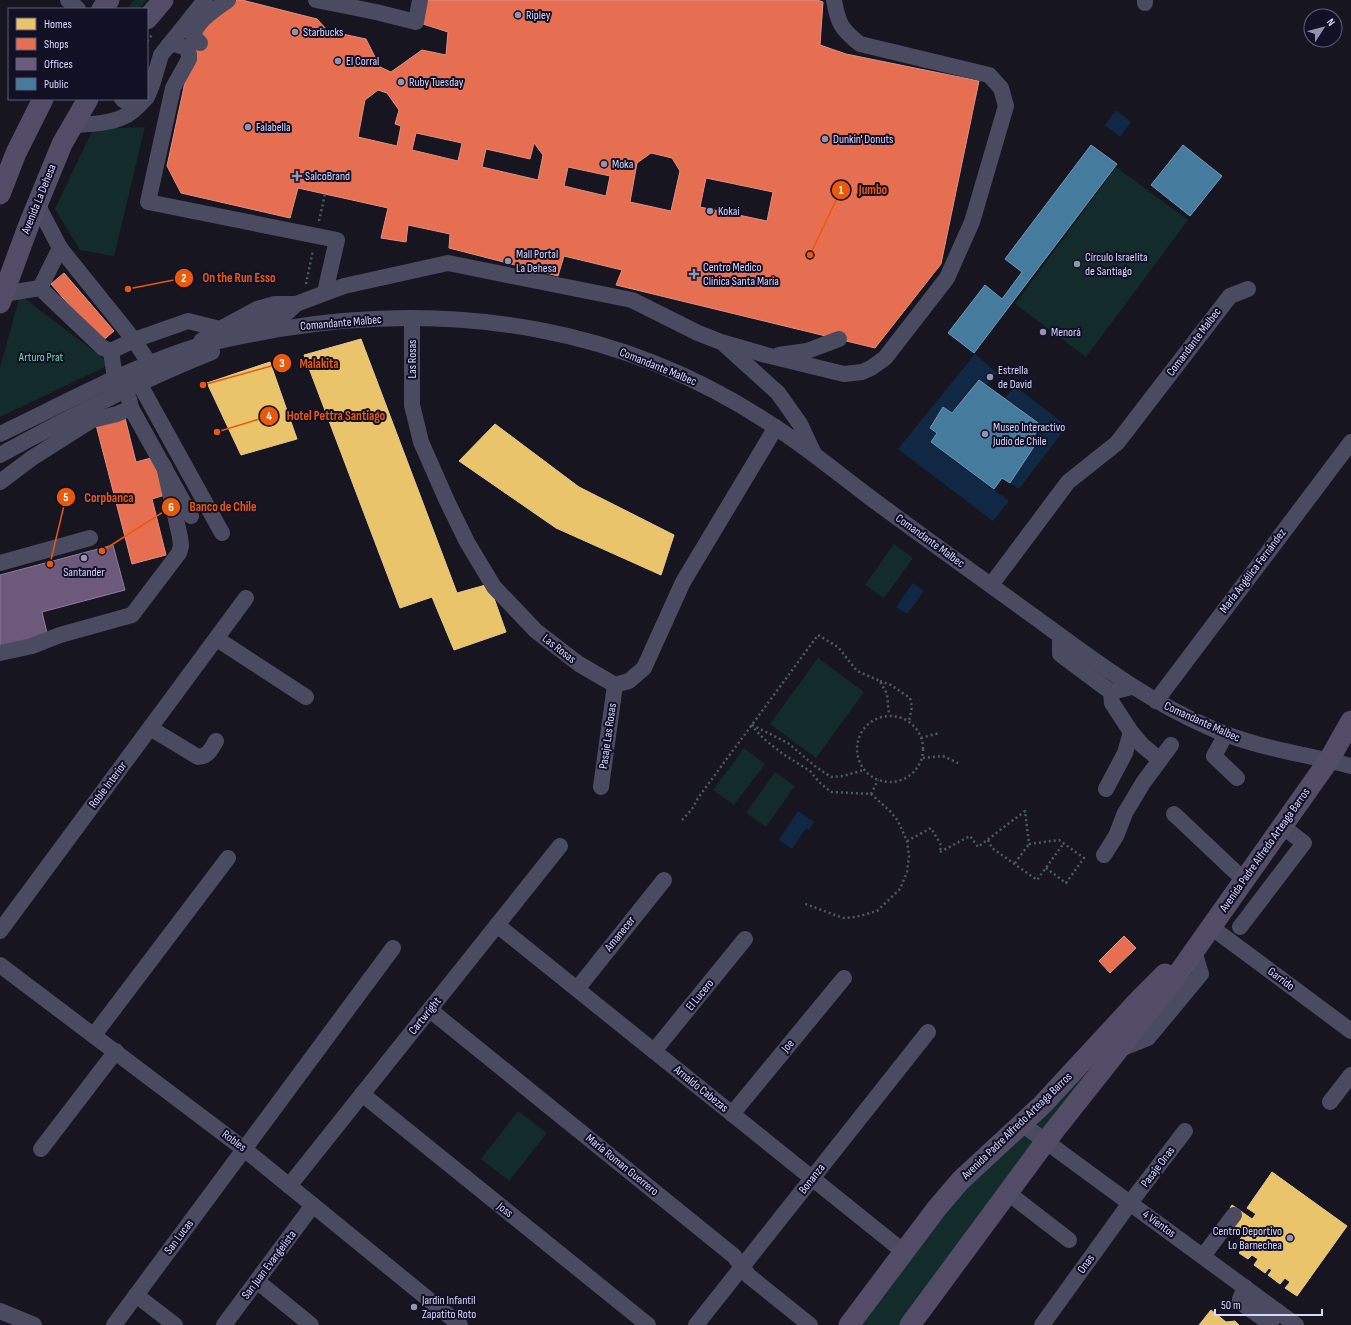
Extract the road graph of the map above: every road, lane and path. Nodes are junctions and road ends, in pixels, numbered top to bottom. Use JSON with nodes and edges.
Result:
{"nodes":[{"id":1,"x":68,"y":0,"type":"edge"},
{"id":2,"x":109,"y":0,"type":"edge"},
{"id":3,"x":162,"y":0,"type":"edge"},
{"id":4,"x":205,"y":0,"type":"edge"},
{"id":5,"x":228,"y":0,"type":"edge"},
{"id":6,"x":316,"y":0,"type":"edge"},
{"id":7,"x":420,"y":0,"type":"edge"},
{"id":8,"x":834,"y":0,"type":"edge"},
{"id":9,"x":77,"y":8,"type":"edge"},
{"id":10,"x":103,"y":8,"type":"edge"},
{"id":11,"x":148,"y":18,"type":"edge"},
{"id":12,"x":200,"y":43,"type":"dead end"},
{"id":13,"x":168,"y":46,"type":"junction"},
{"id":14,"x":148,"y":94,"type":"edge"},
{"id":15,"x":42,"y":100,"type":"edge"},
{"id":16,"x":87,"y":100,"type":"edge"},
{"id":17,"x":144,"y":100,"type":"edge"},
{"id":18,"x":72,"y":125,"type":"junction"},
{"id":19,"x":0,"y":194,"type":"edge"},
{"id":20,"x":37,"y":204,"type":"junction"},
{"id":21,"x":60,"y":248,"type":"junction"},
{"id":22,"x":40,"y":288,"type":"junction"},
{"id":23,"x":1248,"y":289,"type":"dead end"},
{"id":24,"x":325,"y":292,"type":"junction"},
{"id":25,"x":2,"y":299,"type":"edge"},
{"id":26,"x":412,"y":319,"type":"junction"},
{"id":27,"x":227,"y":325,"type":"junction"},
{"id":28,"x":266,"y":332,"type":"junction"},
{"id":29,"x":839,"y":339,"type":"dead end"},
{"id":30,"x":134,"y":340,"type":"junction"},
{"id":31,"x":721,"y":342,"type":"junction"},
{"id":32,"x":188,"y":349,"type":"junction"},
{"id":33,"x":111,"y":351,"type":"junction"},
{"id":34,"x":766,"y":355,"type":"junction"},
{"id":35,"x":149,"y":363,"type":"junction"},
{"id":36,"x":116,"y":378,"type":"junction"},
{"id":37,"x":134,"y":385,"type":"junction"},
{"id":38,"x":131,"y":408,"type":"junction"},
{"id":39,"x":776,"y":427,"type":"junction"},
{"id":40,"x":0,"y":434,"type":"edge"},
{"id":41,"x":1351,"y":442,"type":"edge"},
{"id":42,"x":0,"y":455,"type":"edge"},
{"id":43,"x":816,"y":457,"type":"junction"},
{"id":44,"x":164,"y":466,"type":"junction"},
{"id":45,"x":0,"y":482,"type":"edge"},
{"id":46,"x":191,"y":516,"type":"dead end"},
{"id":47,"x":222,"y":533,"type":"dead end"},
{"id":48,"x":90,"y":538,"type":"dead end"},
{"id":49,"x":0,"y":563,"type":"edge"},
{"id":50,"x":991,"y":585,"type":"junction"},
{"id":51,"x":246,"y":598,"type":"dead end"},
{"id":52,"x":97,"y":634,"type":"dead end"},
{"id":53,"x":1060,"y":636,"type":"junction"},
{"id":54,"x":217,"y":639,"type":"junction"},
{"id":55,"x":32,"y":646,"type":"junction"},
{"id":56,"x":0,"y":653,"type":"edge"},
{"id":57,"x":880,"y":681,"type":"junction"},
{"id":58,"x":615,"y":685,"type":"junction"},
{"id":59,"x":1132,"y":687,"type":"junction"},
{"id":60,"x":1111,"y":692,"type":"junction"},
{"id":61,"x":306,"y":697,"type":"dead end"},
{"id":62,"x":1156,"y":701,"type":"junction"},
{"id":63,"x":888,"y":715,"type":"junction"},
{"id":64,"x":909,"y":721,"type":"junction"},
{"id":65,"x":1351,"y":721,"type":"edge"},
{"id":66,"x":752,"y":725,"type":"junction"},
{"id":67,"x":150,"y":728,"type":"junction"},
{"id":68,"x":1131,"y":732,"type":"junction"},
{"id":69,"x":940,"y":733,"type":"dead end"},
{"id":70,"x":1226,"y":734,"type":"junction"},
{"id":71,"x":921,"y":738,"type":"junction"},
{"id":72,"x":1351,"y":738,"type":"edge"},
{"id":73,"x":216,"y":741,"type":"dead end"},
{"id":74,"x":1171,"y":745,"type":"dead end"},
{"id":75,"x":923,"y":758,"type":"junction"},
{"id":76,"x":1160,"y":760,"type":"junction"},
{"id":77,"x":1329,"y":760,"type":"junction"},
{"id":78,"x":958,"y":763,"type":"dead end"},
{"id":79,"x":1351,"y":766,"type":"edge"},
{"id":80,"x":816,"y":767,"type":"junction"},
{"id":81,"x":864,"y":770,"type":"junction"},
{"id":82,"x":810,"y":771,"type":"junction"},
{"id":83,"x":1237,"y":778,"type":"dead end"},
{"id":84,"x":878,"y":780,"type":"junction"},
{"id":85,"x":601,"y":787,"type":"dead end"},
{"id":86,"x":1106,"y":788,"type":"dead end"},
{"id":87,"x":870,"y":794,"type":"junction"},
{"id":88,"x":1174,"y":814,"type":"dead end"},
{"id":89,"x":682,"y":820,"type":"dead end"},
{"id":90,"x":1282,"y":826,"type":"junction"},
{"id":91,"x":988,"y":840,"type":"junction"},
{"id":92,"x":907,"y":841,"type":"junction"},
{"id":93,"x":1064,"y":843,"type":"junction"},
{"id":94,"x":1029,"y":844,"type":"junction"},
{"id":95,"x":560,"y":846,"type":"dead end"},
{"id":96,"x":1104,"y":855,"type":"dead end"},
{"id":97,"x":228,"y":858,"type":"dead end"},
{"id":98,"x":1015,"y":863,"type":"junction"},
{"id":99,"x":1046,"y":868,"type":"junction"},
{"id":100,"x":664,"y":880,"type":"dead end"},
{"id":101,"x":1244,"y":880,"type":"junction"},
{"id":102,"x":803,"y":903,"type":"dead end"},
{"id":103,"x":498,"y":925,"type":"junction"},
{"id":104,"x":1240,"y":927,"type":"dead end"},
{"id":105,"x":0,"y":931,"type":"edge"},
{"id":106,"x":746,"y":939,"type":"dead end"},
{"id":107,"x":1202,"y":939,"type":"junction"},
{"id":108,"x":393,"y":948,"type":"dead end"},
{"id":109,"x":0,"y":965,"type":"edge"},
{"id":110,"x":844,"y":978,"type":"dead end"},
{"id":111,"x":577,"y":989,"type":"junction"},
{"id":112,"x":430,"y":1010,"type":"junction"},
{"id":113,"x":1351,"y":1031,"type":"edge"},
{"id":114,"x":928,"y":1032,"type":"dead end"},
{"id":115,"x":94,"y":1035,"type":"junction"},
{"id":116,"x":116,"y":1051,"type":"junction"},
{"id":117,"x":654,"y":1051,"type":"junction"},
{"id":118,"x":1351,"y":1075,"type":"edge"},
{"id":119,"x":362,"y":1094,"type":"junction"},
{"id":120,"x":1330,"y":1102,"type":"dead end"},
{"id":121,"x":732,"y":1114,"type":"junction"},
{"id":122,"x":1022,"y":1124,"type":"junction"},
{"id":123,"x":1185,"y":1131,"type":"dead end"},
{"id":124,"x":1046,"y":1141,"type":"junction"},
{"id":125,"x":41,"y":1149,"type":"dead end"},
{"id":126,"x":244,"y":1149,"type":"junction"},
{"id":127,"x":812,"y":1178,"type":"junction"},
{"id":128,"x":289,"y":1186,"type":"junction"},
{"id":129,"x":1008,"y":1193,"type":"junction"},
{"id":130,"x":1130,"y":1203,"type":"junction"},
{"id":131,"x":313,"y":1205,"type":"junction"},
{"id":132,"x":1234,"y":1215,"type":"dead end"},
{"id":133,"x":1069,"y":1240,"type":"dead end"},
{"id":134,"x":904,"y":1252,"type":"junction"},
{"id":135,"x":1203,"y":1256,"type":"junction"},
{"id":136,"x":742,"y":1267,"type":"junction"},
{"id":137,"x":257,"y":1281,"type":"junction"},
{"id":138,"x":136,"y":1295,"type":"junction"},
{"id":139,"x":0,"y":1311,"type":"edge"},
{"id":140,"x":34,"y":1325,"type":"edge"},
{"id":141,"x":114,"y":1325,"type":"edge"},
{"id":142,"x":175,"y":1325,"type":"edge"},
{"id":143,"x":224,"y":1325,"type":"edge"},
{"id":144,"x":311,"y":1325,"type":"edge"},
{"id":145,"x":460,"y":1325,"type":"edge"},
{"id":146,"x":648,"y":1325,"type":"edge"},
{"id":147,"x":696,"y":1325,"type":"edge"},
{"id":148,"x":810,"y":1325,"type":"edge"},
{"id":149,"x":849,"y":1325,"type":"edge"},
{"id":150,"x":910,"y":1325,"type":"edge"},
{"id":151,"x":1042,"y":1325,"type":"edge"},
{"id":152,"x":1296,"y":1325,"type":"edge"}],
"edges":[{"from":1,"to":9,"type":"street"},
{"from":2,"to":10,"type":"main road"},
{"from":3,"to":11,"type":"main road"},
{"from":4,"to":13,"type":"street"},
{"from":5,"to":12,"type":"street"},
{"from":6,"to":7,"type":"street"},
{"from":8,"to":34,"type":"street"},
{"from":13,"to":14,"type":"street"},
{"from":13,"to":24,"type":"street"},
{"from":15,"to":19,"type":"main road"},
{"from":16,"to":18,"type":"main road","name":"Avenida La Dehesa"},
{"from":17,"to":18,"type":"street"},
{"from":18,"to":20,"type":"main road","name":"Avenida La Dehesa"},
{"from":20,"to":21,"type":"street"},
{"from":20,"to":25,"type":"main road","name":"Avenida La Dehesa"},
{"from":21,"to":22,"type":"street"},
{"from":21,"to":30,"type":"street"},
{"from":22,"to":25,"type":"street"},
{"from":22,"to":33,"type":"street"},
{"from":23,"to":50,"type":"street","name":"Comandante Malbec"},
{"from":24,"to":27,"type":"street"},
{"from":24,"to":31,"type":"street"},
{"from":26,"to":28,"type":"street","name":"Comandante Malbec"},
{"from":26,"to":39,"type":"street","name":"Comandante Malbec"},
{"from":26,"to":58,"type":"street","name":"Las Rosas"},
{"from":27,"to":30,"type":"street"},
{"from":27,"to":32,"type":"street"},
{"from":28,"to":32,"type":"street","name":"Comandante Malbec"},
{"from":28,"to":37,"type":"street","name":"Comandante Malbec"},
{"from":29,"to":34,"type":"street"},
{"from":30,"to":33,"type":"street"},
{"from":30,"to":35,"type":"street"},
{"from":31,"to":34,"type":"street"},
{"from":31,"to":43,"type":"street"},
{"from":32,"to":35,"type":"street","name":"Comandante Malbec"},
{"from":33,"to":36,"type":"street"},
{"from":35,"to":36,"type":"street","name":"Comandante Malbec"},
{"from":36,"to":40,"type":"street","name":"Comandante Malbec"},
{"from":37,"to":38,"type":"street"},
{"from":37,"to":42,"type":"street","name":"Comandante Malbec"},
{"from":37,"to":47,"type":"street"},
{"from":38,"to":44,"type":"street"},
{"from":38,"to":45,"type":"street"},
{"from":39,"to":43,"type":"street","name":"Comandante Malbec"},
{"from":39,"to":58,"type":"street"},
{"from":41,"to":62,"type":"street","name":"María Angélica Fernández"},
{"from":43,"to":50,"type":"street","name":"Comandante Malbec"},
{"from":44,"to":46,"type":"street"},
{"from":44,"to":55,"type":"street"},
{"from":48,"to":49,"type":"street"},
{"from":50,"to":53,"type":"street","name":"Comandante Malbec"},
{"from":51,"to":54,"type":"street","name":"Roble Interior"},
{"from":52,"to":55,"type":"street"},
{"from":53,"to":59,"type":"street","name":"Comandante Malbec"},
{"from":53,"to":60,"type":"street"},
{"from":54,"to":61,"type":"street"},
{"from":54,"to":67,"type":"street","name":"Roble Interior"},
{"from":55,"to":56,"type":"street"},
{"from":57,"to":63,"type":"path"},
{"from":57,"to":64,"type":"path"},
{"from":57,"to":66,"type":"path"},
{"from":58,"to":85,"type":"street","name":"Pasaje Las Rosas"},
{"from":59,"to":60,"type":"street"},
{"from":59,"to":62,"type":"street","name":"Comandante Malbec"},
{"from":60,"to":68,"type":"street"},
{"from":62,"to":70,"type":"street","name":"Comandante Malbec"},
{"from":63,"to":64,"type":"path"},
{"from":63,"to":81,"type":"path"},
{"from":64,"to":71,"type":"path"},
{"from":65,"to":77,"type":"main road","name":"Avenida Padre Alfredo Arteaga Barros"},
{"from":66,"to":80,"type":"path"},
{"from":66,"to":82,"type":"path"},
{"from":66,"to":89,"type":"path"},
{"from":67,"to":73,"type":"street"},
{"from":67,"to":105,"type":"street","name":"Roble Interior"},
{"from":68,"to":76,"type":"street"},
{"from":68,"to":86,"type":"street"},
{"from":69,"to":71,"type":"path"},
{"from":70,"to":77,"type":"street","name":"Comandante Malbec"},
{"from":70,"to":83,"type":"street"},
{"from":71,"to":75,"type":"path"},
{"from":72,"to":77,"type":"main road","name":"Avenida Padre Alfredo Arteaga Barros"},
{"from":74,"to":76,"type":"street"},
{"from":75,"to":78,"type":"path"},
{"from":75,"to":84,"type":"path"},
{"from":76,"to":96,"type":"street"},
{"from":77,"to":79,"type":"street","name":"Comandante Malbec"},
{"from":77,"to":90,"type":"main road","name":"Avenida Padre Alfredo Arteaga Barros"},
{"from":80,"to":81,"type":"path"},
{"from":80,"to":82,"type":"path"},
{"from":81,"to":84,"type":"path"},
{"from":82,"to":87,"type":"path"},
{"from":84,"to":87,"type":"path"},
{"from":87,"to":92,"type":"path"},
{"from":88,"to":101,"type":"street"},
{"from":90,"to":101,"type":"main road","name":"Avenida Padre Alfredo Arteaga Barros"},
{"from":90,"to":104,"type":"street"},
{"from":91,"to":92,"type":"path"},
{"from":91,"to":94,"type":"path"},
{"from":91,"to":98,"type":"path"},
{"from":92,"to":102,"type":"path"},
{"from":93,"to":94,"type":"path"},
{"from":93,"to":99,"type":"path"},
{"from":93,"to":99,"type":"path"},
{"from":94,"to":98,"type":"path"},
{"from":95,"to":103,"type":"street","name":"Cartwright"},
{"from":97,"to":115,"type":"street"},
{"from":98,"to":99,"type":"path"},
{"from":100,"to":111,"type":"street","name":"Amanecer"},
{"from":101,"to":107,"type":"main road","name":"Avenida Padre Alfredo Arteaga Barros"},
{"from":103,"to":111,"type":"street","name":"Arnaldo Cabezas"},
{"from":103,"to":112,"type":"street","name":"Cartwright"},
{"from":106,"to":117,"type":"street","name":"El Lucero"},
{"from":107,"to":113,"type":"street","name":"Garrido"},
{"from":107,"to":122,"type":"main road","name":"Avenida Padre Alfredo Arteaga Barros"},
{"from":107,"to":124,"type":"main road","name":"Avenida Padre Alfredo Arteaga Barros"},
{"from":108,"to":126,"type":"street","name":"San Lucas"},
{"from":109,"to":115,"type":"street","name":"Robles"},
{"from":110,"to":121,"type":"street","name":"Joe"},
{"from":111,"to":117,"type":"street","name":"Arnaldo Cabezas"},
{"from":112,"to":119,"type":"street","name":"Cartwright"},
{"from":112,"to":136,"type":"street","name":"María Roman Guerrero"},
{"from":114,"to":127,"type":"street","name":"Bonanza"},
{"from":115,"to":116,"type":"street","name":"Robles"},
{"from":116,"to":125,"type":"street"},
{"from":116,"to":126,"type":"street","name":"Robles"},
{"from":117,"to":121,"type":"street","name":"Arnaldo Cabezas"},
{"from":118,"to":120,"type":"street"},
{"from":119,"to":128,"type":"street","name":"Cartwright"},
{"from":119,"to":146,"type":"street","name":"Joss"},
{"from":121,"to":127,"type":"street","name":"Arnaldo Cabezas"},
{"from":122,"to":124,"type":"street","name":"4 Vientos"},
{"from":122,"to":134,"type":"main road","name":"Avenida Padre Alfredo Arteaga Barros"},
{"from":123,"to":130,"type":"street","name":"Pasaje Onas"},
{"from":124,"to":129,"type":"main road","name":"Avenida Padre Alfredo Arteaga Barros"},
{"from":124,"to":130,"type":"street","name":"4 Vientos"},
{"from":126,"to":128,"type":"street","name":"Robles"},
{"from":126,"to":138,"type":"street","name":"San Lucas"},
{"from":127,"to":134,"type":"street","name":"Arnaldo Cabezas"},
{"from":127,"to":136,"type":"street","name":"Bonanza"},
{"from":128,"to":131,"type":"street","name":"Robles"},
{"from":129,"to":133,"type":"street"},
{"from":129,"to":150,"type":"main road","name":"Avenida Padre Alfredo Arteaga Barros"},
{"from":130,"to":135,"type":"street","name":"4 Vientos"},
{"from":130,"to":151,"type":"street","name":"Onas"},
{"from":131,"to":137,"type":"street","name":"San Juan Evangelista"},
{"from":131,"to":145,"type":"street","name":"Robles"},
{"from":132,"to":135,"type":"street"},
{"from":134,"to":149,"type":"main road","name":"Avenida Padre Alfredo Arteaga Barros"},
{"from":135,"to":152,"type":"street","name":"4 Vientos"},
{"from":136,"to":147,"type":"street","name":"Bonanza"},
{"from":136,"to":148,"type":"street","name":"María Roman Guerrero"},
{"from":137,"to":143,"type":"street","name":"San Juan Evangelista"},
{"from":137,"to":144,"type":"street"},
{"from":138,"to":141,"type":"street","name":"San Lucas"},
{"from":138,"to":142,"type":"street"},
{"from":139,"to":140,"type":"street"}]}
